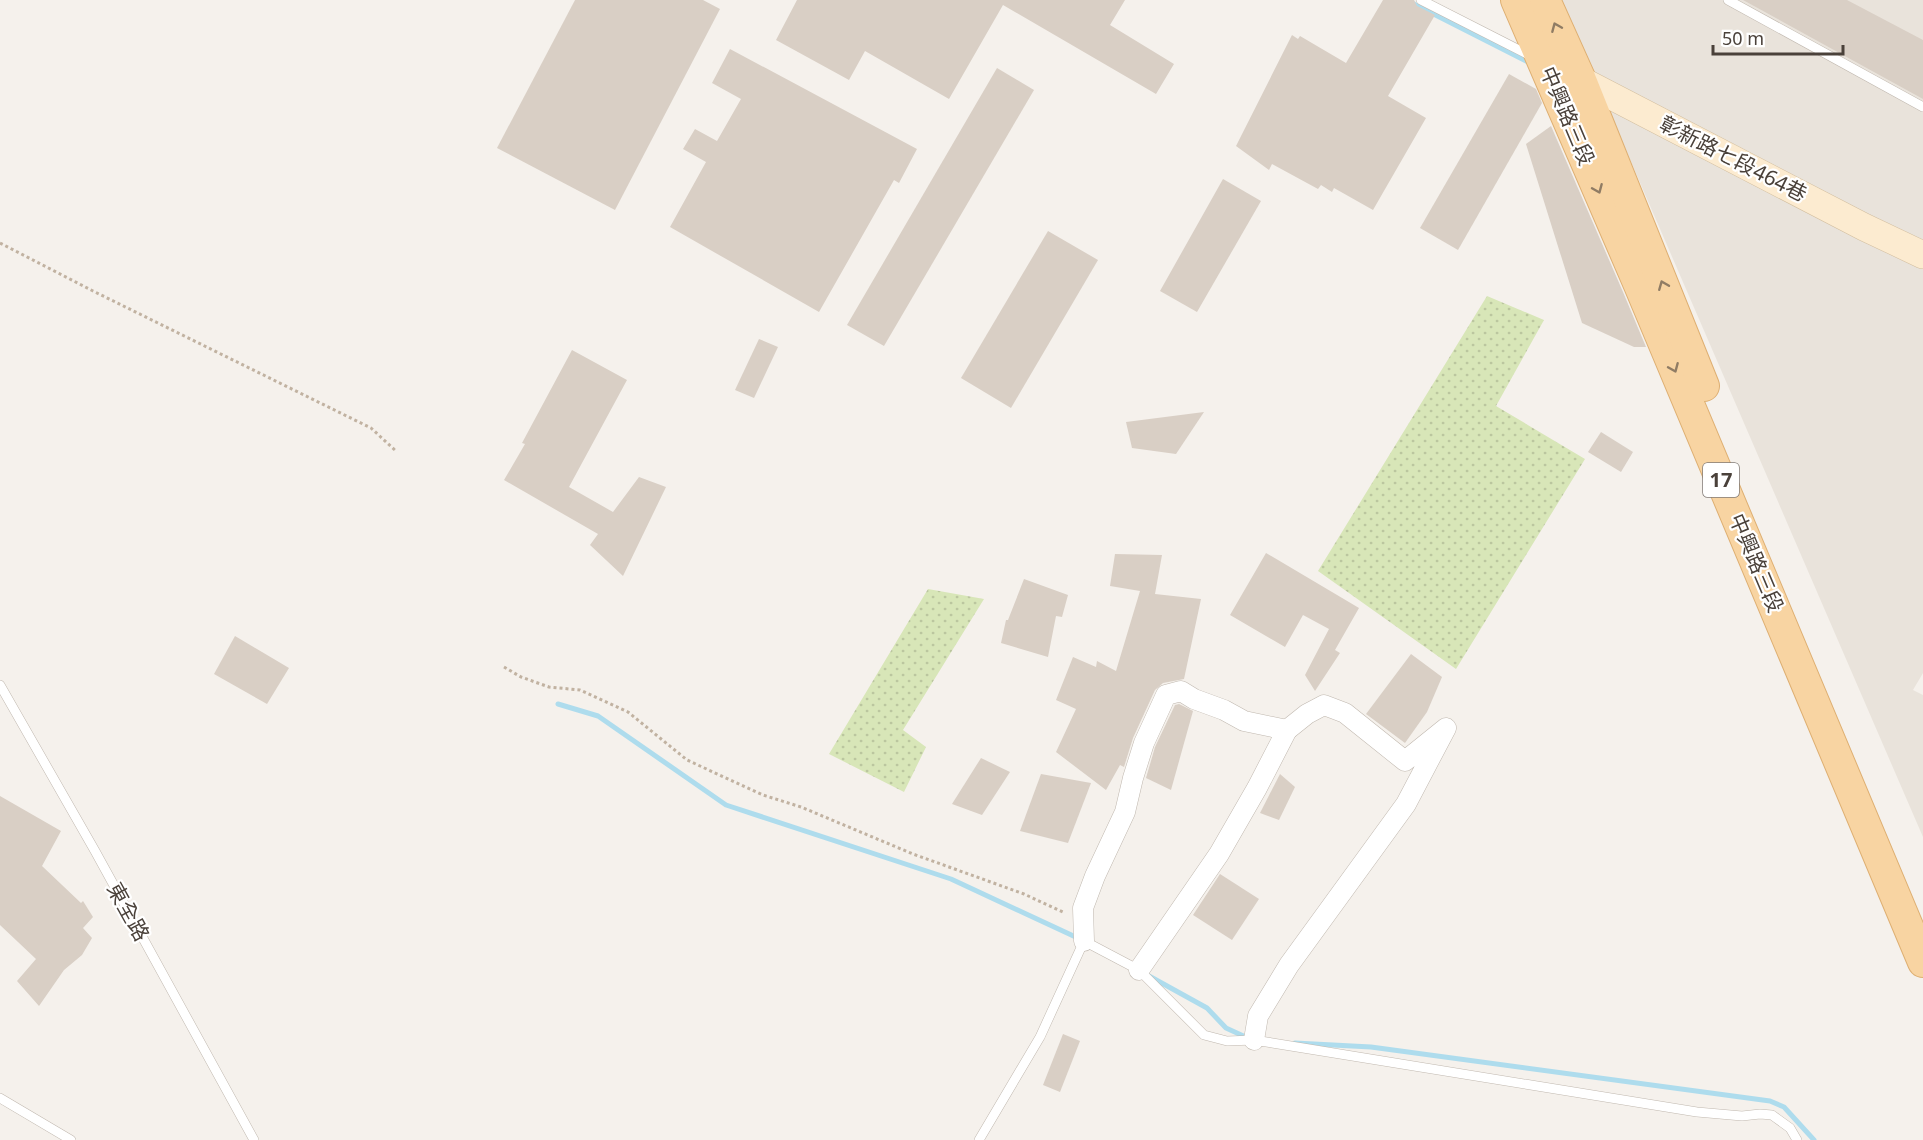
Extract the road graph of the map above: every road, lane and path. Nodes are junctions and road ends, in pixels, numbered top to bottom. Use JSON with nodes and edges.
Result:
{"nodes":[{"id":1,"x":1421,"y":0,"type":"edge"},
{"id":2,"x":1516,"y":0,"type":"edge"},
{"id":3,"x":1545,"y":0,"type":"edge"},
{"id":4,"x":1728,"y":0,"type":"edge"},
{"id":5,"x":1544,"y":63,"type":"junction"},
{"id":6,"x":1581,"y":80,"type":"junction"},
{"id":7,"x":1923,"y":107,"type":"edge"},
{"id":8,"x":0,"y":243,"type":"edge"},
{"id":9,"x":1923,"y":255,"type":"edge"},
{"id":10,"x":397,"y":452,"type":"dead end"},
{"id":11,"x":504,"y":667,"type":"dead end"},
{"id":12,"x":0,"y":686,"type":"edge"},
{"id":13,"x":1287,"y":730,"type":"junction"},
{"id":14,"x":1923,"y":922,"type":"edge"},
{"id":15,"x":1084,"y":941,"type":"junction"},
{"id":16,"x":1923,"y":962,"type":"edge"},
{"id":17,"x":1139,"y":970,"type":"junction"},
{"id":18,"x":1254,"y":1040,"type":"junction"},
{"id":19,"x":0,"y":1098,"type":"edge"},
{"id":20,"x":71,"y":1140,"type":"edge"},
{"id":21,"x":254,"y":1140,"type":"edge"},
{"id":22,"x":979,"y":1140,"type":"edge"},
{"id":23,"x":1797,"y":1140,"type":"edge"}],
"edges":[{"from":1,"to":5,"type":"lane"},
{"from":2,"to":5,"type":"main road","name":"中興路三段","number":"17"},
{"from":6,"to":3,"type":"main road","name":"中興路三段","number":"17","one_way":true},
{"from":4,"to":7,"type":"lane"},
{"from":5,"to":6,"type":"street","name":"彰新路七段464巷"},
{"from":5,"to":16,"type":"main road","name":"中興路三段","number":"17","one_way":true},
{"from":6,"to":9,"type":"street","name":"彰新路七段464巷"},
{"from":14,"to":6,"type":"main road","name":"中興路三段","number":"17","one_way":true},
{"from":8,"to":10,"type":"path"},
{"from":11,"to":15,"type":"path"},
{"from":12,"to":21,"type":"lane","name":"東全路"},
{"from":13,"to":15,"type":"street"},
{"from":13,"to":17,"type":"street"},
{"from":13,"to":18,"type":"street"},
{"from":15,"to":17,"type":"lane"},
{"from":15,"to":22,"type":"lane"},
{"from":17,"to":18,"type":"lane"},
{"from":18,"to":23,"type":"lane"},
{"from":19,"to":20,"type":"lane"}]}
